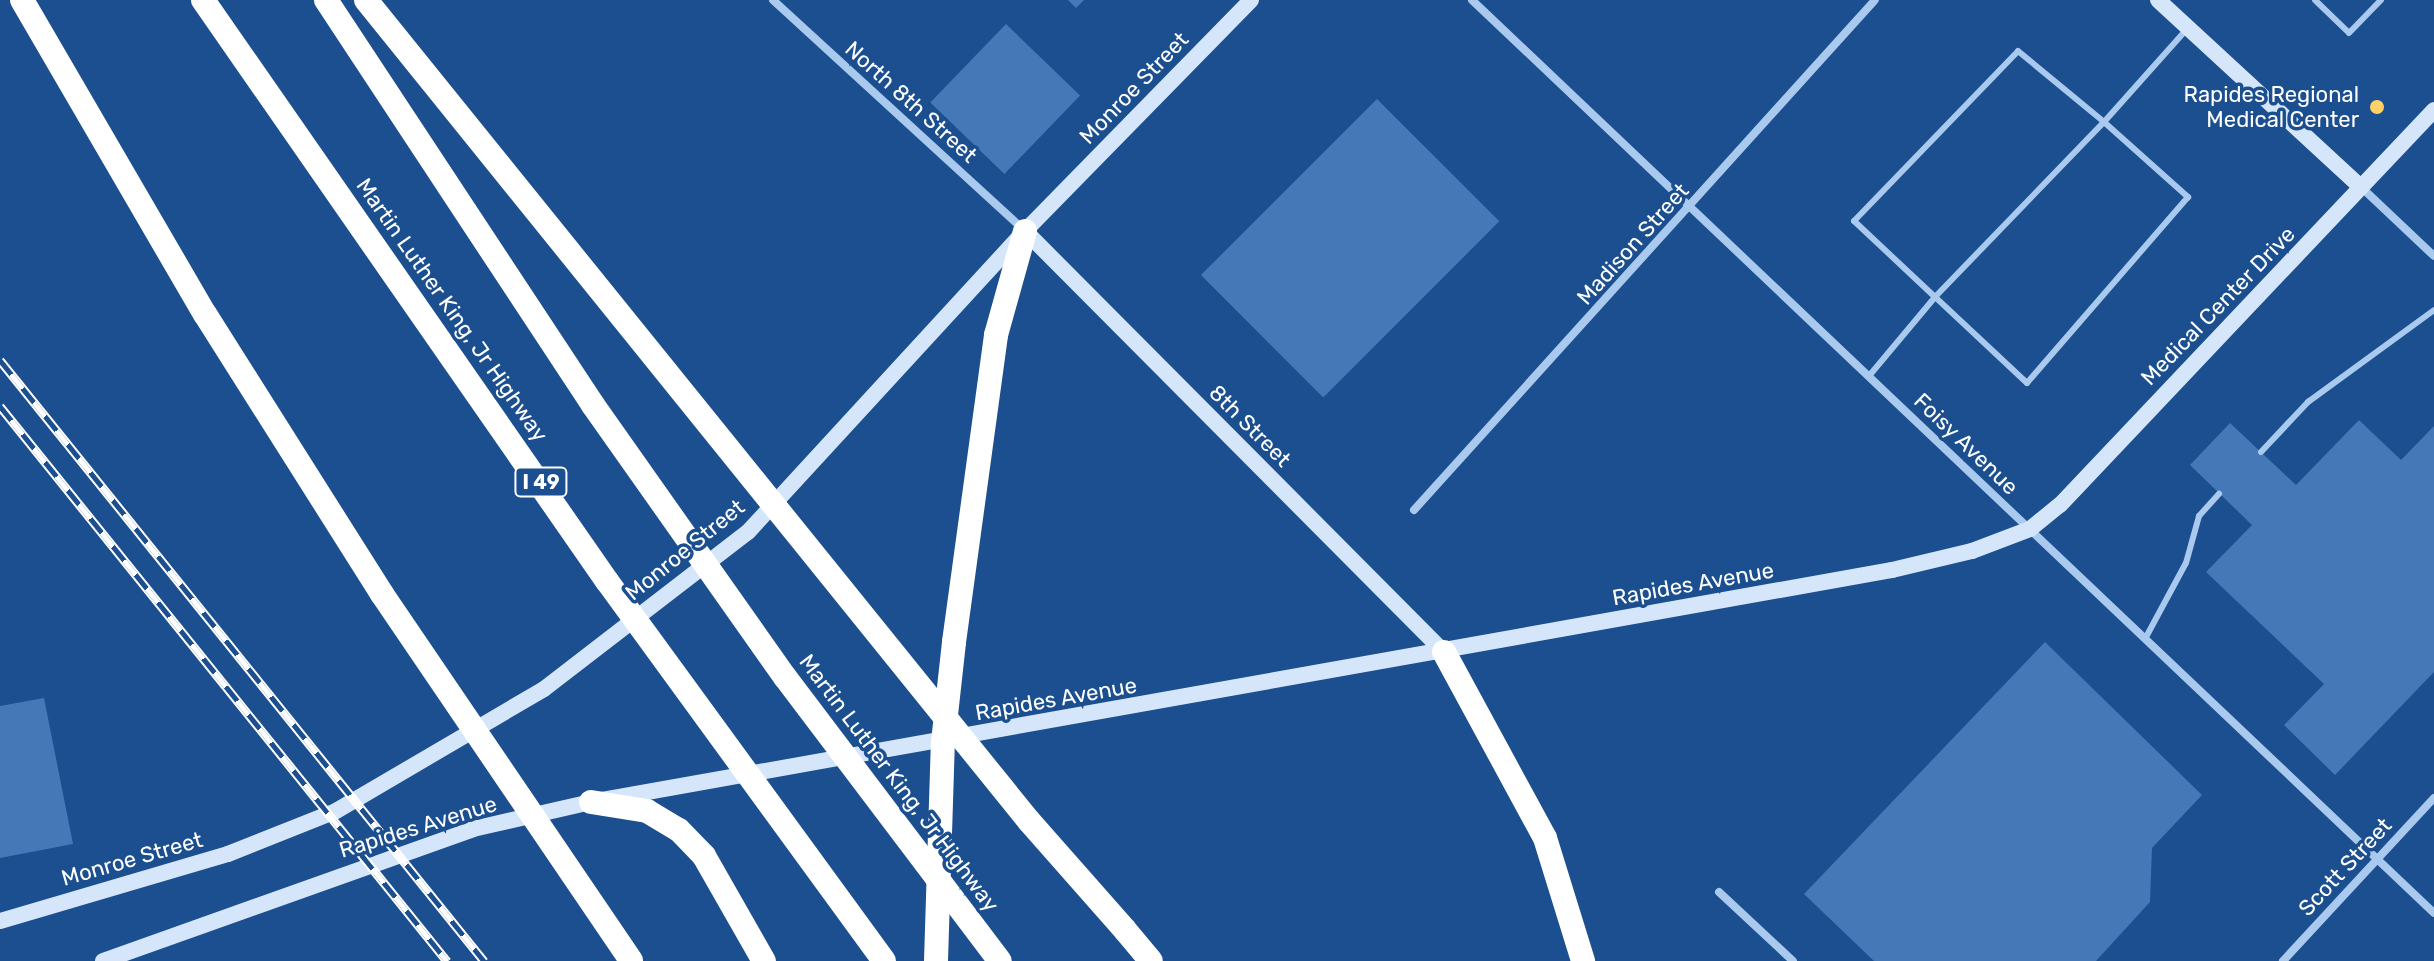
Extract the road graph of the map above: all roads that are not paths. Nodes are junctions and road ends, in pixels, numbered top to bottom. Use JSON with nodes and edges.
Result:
{"nodes":[{"id":1,"x":22,"y":0,"type":"edge"},
{"id":2,"x":203,"y":0,"type":"edge"},
{"id":3,"x":326,"y":0,"type":"edge"},
{"id":4,"x":366,"y":0,"type":"edge"},
{"id":5,"x":773,"y":0,"type":"edge"},
{"id":6,"x":1251,"y":0,"type":"edge"},
{"id":7,"x":1472,"y":0,"type":"edge"},
{"id":8,"x":1875,"y":0,"type":"edge"},
{"id":9,"x":2158,"y":0,"type":"edge"},
{"id":10,"x":2315,"y":0,"type":"edge"},
{"id":11,"x":2381,"y":0,"type":"edge"},
{"id":12,"x":2188,"y":28,"type":"junction"},
{"id":13,"x":2434,"y":110,"type":"edge"},
{"id":14,"x":2104,"y":122,"type":"junction"},
{"id":15,"x":2361,"y":187,"type":"junction"},
{"id":16,"x":1691,"y":208,"type":"junction"},
{"id":17,"x":1025,"y":231,"type":"junction"},
{"id":18,"x":2434,"y":256,"type":"edge"},
{"id":19,"x":1935,"y":297,"type":"junction"},
{"id":20,"x":2432,"y":312,"type":"edge"},
{"id":21,"x":2434,"y":322,"type":"edge"},
{"id":22,"x":1869,"y":376,"type":"junction"},
{"id":23,"x":2261,"y":452,"type":"dead end"},
{"id":24,"x":2219,"y":494,"type":"dead end"},
{"id":25,"x":1414,"y":510,"type":"dead end"},
{"id":26,"x":2030,"y":529,"type":"junction"},
{"id":27,"x":2145,"y":639,"type":"junction"},
{"id":28,"x":1444,"y":652,"type":"junction"},
{"id":29,"x":943,"y":742,"type":"junction"},
{"id":30,"x":2434,"y":798,"type":"edge"},
{"id":31,"x":591,"y":802,"type":"junction"},
{"id":32,"x":2375,"y":858,"type":"junction"},
{"id":33,"x":1719,"y":892,"type":"dead end"},
{"id":34,"x":2434,"y":913,"type":"edge"},
{"id":35,"x":0,"y":921,"type":"edge"},
{"id":36,"x":167,"y":942,"type":"junction"},
{"id":37,"x":103,"y":961,"type":"edge"},
{"id":38,"x":131,"y":961,"type":"edge"},
{"id":39,"x":631,"y":961,"type":"edge"},
{"id":40,"x":764,"y":961,"type":"edge"},
{"id":41,"x":884,"y":961,"type":"edge"},
{"id":42,"x":936,"y":961,"type":"edge"},
{"id":43,"x":1000,"y":961,"type":"edge"},
{"id":44,"x":1151,"y":961,"type":"edge"},
{"id":45,"x":1583,"y":961,"type":"edge"},
{"id":46,"x":1793,"y":961,"type":"edge"},
{"id":47,"x":2283,"y":961,"type":"edge"}],
"edges":[{"from":1,"to":39,"type":"highway","bridge":true},
{"from":2,"to":41,"type":"highway","name":"Martin Luther King, Jr Highway","number":"I 49","bridge":true},
{"from":3,"to":43,"type":"highway","name":"Martin Luther King, Jr Highway","bridge":true},
{"from":4,"to":44,"type":"highway","bridge":true},
{"from":5,"to":17,"type":"street","name":"North 8th Street"},
{"from":6,"to":17,"type":"main road","name":"Monroe Street"},
{"from":7,"to":16,"type":"street","name":"Foisy Avenue"},
{"from":8,"to":16,"type":"street","name":"Madison Street"},
{"from":9,"to":12,"type":"main road"},
{"from":10,"to":11,"type":"lane"},
{"from":12,"to":14,"type":"lane"},
{"from":12,"to":15,"type":"main road"},
{"from":13,"to":15,"type":"main road","name":"Medical Center Drive"},
{"from":14,"to":19,"type":"lane"},
{"from":14,"to":19,"type":"lane"},
{"from":14,"to":19,"type":"lane"},
{"from":15,"to":18,"type":"street"},
{"from":15,"to":26,"type":"main road","name":"Medical Center Drive"},
{"from":16,"to":22,"type":"street","name":"Foisy Avenue"},
{"from":16,"to":25,"type":"street","name":"Madison Street"},
{"from":17,"to":28,"type":"main road","name":"8th Street"},
{"from":17,"to":29,"type":"highway"},
{"from":17,"to":35,"type":"main road","name":"Monroe Street"},
{"from":19,"to":22,"type":"lane"},
{"from":20,"to":21,"type":"lane"},
{"from":20,"to":23,"type":"lane"},
{"from":22,"to":26,"type":"street","name":"Foisy Avenue"},
{"from":24,"to":27,"type":"lane"},
{"from":26,"to":27,"type":"street","name":"Foisy Avenue"},
{"from":26,"to":28,"type":"main road","name":"Rapides Avenue"},
{"from":27,"to":32,"type":"street","name":"Foisy Avenue"},
{"from":28,"to":29,"type":"main road","name":"Rapides Avenue"},
{"from":28,"to":45,"type":"highway"},
{"from":29,"to":31,"type":"main road","name":"Rapides Avenue"},
{"from":29,"to":42,"type":"highway"},
{"from":30,"to":32,"type":"street","name":"Scott Street"},
{"from":31,"to":36,"type":"main road","name":"Rapides Avenue"},
{"from":31,"to":40,"type":"highway"},
{"from":32,"to":34,"type":"street","name":"Foisy Avenue"},
{"from":32,"to":47,"type":"street","name":"Scott Street"},
{"from":33,"to":46,"type":"street"},
{"from":36,"to":37,"type":"main road","name":"Rapides Avenue"},
{"from":36,"to":38,"type":"main road"}]}
